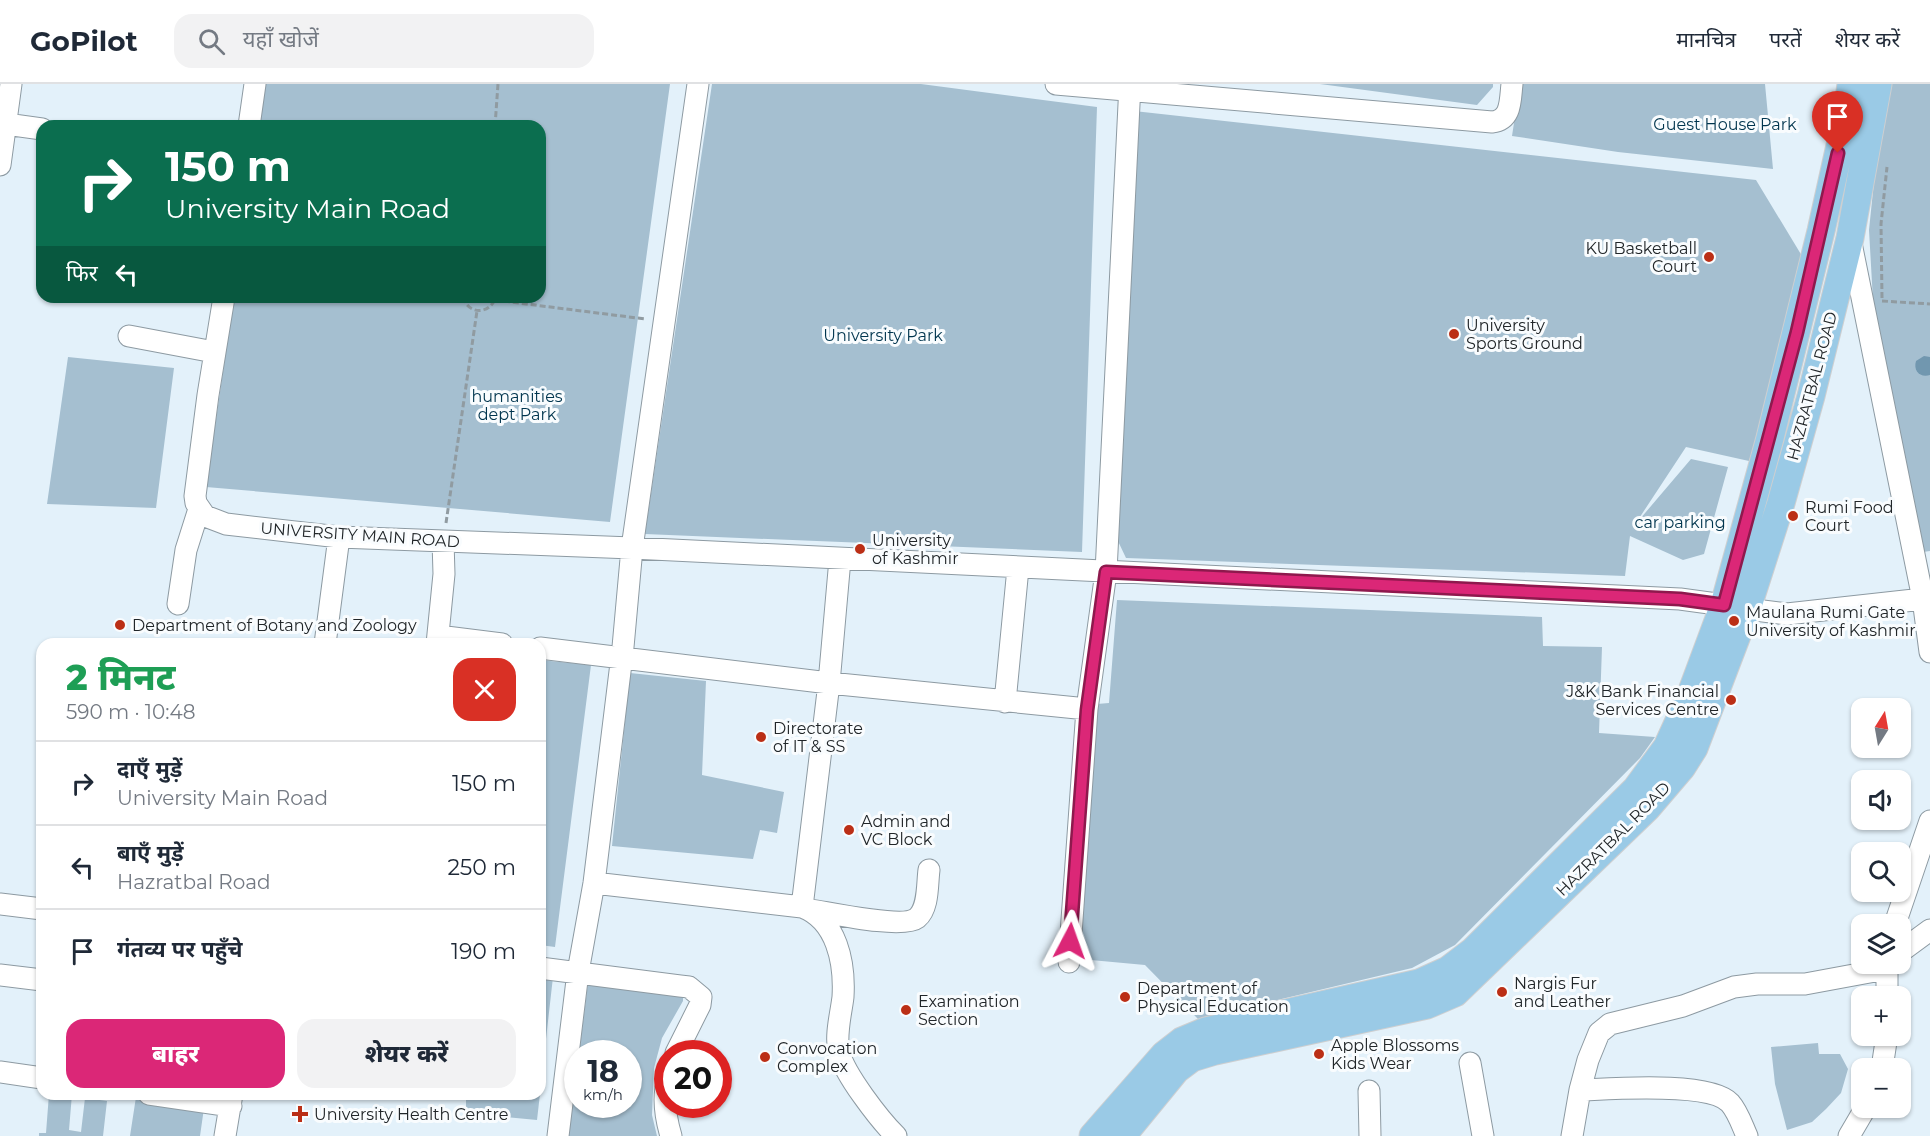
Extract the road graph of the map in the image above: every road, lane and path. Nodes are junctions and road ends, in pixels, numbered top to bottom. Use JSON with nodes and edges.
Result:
{"nodes":[{"id":1,"x":11,"y":84,"type":"edge"},
{"id":2,"x":255,"y":84,"type":"edge"},
{"id":3,"x":498,"y":84,"type":"edge"},
{"id":4,"x":698,"y":84,"type":"edge"},
{"id":5,"x":1056,"y":84,"type":"edge"},
{"id":6,"x":1512,"y":84,"type":"edge"},
{"id":7,"x":1851,"y":84,"type":"edge"},
{"id":8,"x":1878,"y":84,"type":"edge"},
{"id":9,"x":1130,"y":88,"type":"edge"},
{"id":10,"x":1248,"y":92,"type":"edge"},
{"id":11,"x":250,"y":120,"type":"edge"},
{"id":12,"x":495,"y":120,"type":"edge"},
{"id":13,"x":6,"y":124,"type":"junction"},
{"id":14,"x":36,"y":128,"type":"edge"},
{"id":15,"x":1888,"y":157,"type":"dead end"},
{"id":16,"x":0,"y":165,"type":"edge"},
{"id":17,"x":1821,"y":231,"type":"junction"},
{"id":18,"x":1850,"y":238,"type":"junction"},
{"id":19,"x":1872,"y":300,"type":"junction"},
{"id":20,"x":223,"y":303,"type":"edge"},
{"id":21,"x":466,"y":303,"type":"edge"},
{"id":22,"x":493,"y":303,"type":"edge"},
{"id":23,"x":531,"y":303,"type":"edge"},
{"id":24,"x":1930,"y":304,"type":"edge"},
{"id":25,"x":477,"y":311,"type":"junction"},
{"id":26,"x":1884,"y":312,"type":"dead end"},
{"id":27,"x":666,"y":322,"type":"junction"},
{"id":28,"x":129,"y":336,"type":"dead end"},
{"id":29,"x":214,"y":352,"type":"junction"},
{"id":30,"x":199,"y":509,"type":"junction"},
{"id":31,"x":339,"y":537,"type":"junction"},
{"id":32,"x":443,"y":541,"type":"junction"},
{"id":33,"x":632,"y":548,"type":"junction"},
{"id":34,"x":840,"y":560,"type":"junction"},
{"id":35,"x":1018,"y":568,"type":"junction"},
{"id":36,"x":1106,"y":572,"type":"junction"},
{"id":37,"x":1924,"y":573,"type":"edge"},
{"id":38,"x":1923,"y":598,"type":"junction"},
{"id":39,"x":178,"y":603,"type":"dead end"},
{"id":40,"x":1736,"y":607,"type":"junction"},
{"id":41,"x":326,"y":638,"type":"edge"},
{"id":42,"x":437,"y":638,"type":"edge"},
{"id":43,"x":546,"y":649,"type":"edge"},
{"id":44,"x":1930,"y":652,"type":"edge"},
{"id":45,"x":622,"y":657,"type":"junction"},
{"id":46,"x":829,"y":682,"type":"junction"},
{"id":47,"x":1005,"y":702,"type":"junction"},
{"id":48,"x":1087,"y":710,"type":"junction"},
{"id":49,"x":1930,"y":821,"type":"edge"},
{"id":50,"x":929,"y":870,"type":"dead end"},
{"id":51,"x":594,"y":882,"type":"junction"},
{"id":52,"x":0,"y":904,"type":"edge"},
{"id":53,"x":36,"y":908,"type":"edge"},
{"id":54,"x":807,"y":908,"type":"junction"},
{"id":55,"x":1898,"y":914,"type":"edge"},
{"id":56,"x":1930,"y":930,"type":"edge"},
{"id":57,"x":1911,"y":944,"type":"edge"},
{"id":58,"x":1069,"y":962,"type":"dead end"},
{"id":59,"x":546,"y":969,"type":"edge"},
{"id":60,"x":578,"y":972,"type":"junction"},
{"id":61,"x":1851,"y":973,"type":"edge"},
{"id":62,"x":0,"y":975,"type":"edge"},
{"id":63,"x":36,"y":979,"type":"edge"},
{"id":64,"x":682,"y":1040,"type":"edge"},
{"id":65,"x":1470,"y":1063,"type":"dead end"},
{"id":66,"x":0,"y":1072,"type":"edge"},
{"id":67,"x":36,"y":1077,"type":"edge"},
{"id":68,"x":1580,"y":1090,"type":"junction"},
{"id":69,"x":1370,"y":1091,"type":"dead end"},
{"id":70,"x":232,"y":1100,"type":"edge"},
{"id":71,"x":666,"y":1118,"type":"edge"},
{"id":72,"x":1860,"y":1118,"type":"edge"},
{"id":73,"x":225,"y":1136,"type":"edge"},
{"id":74,"x":558,"y":1136,"type":"edge"},
{"id":75,"x":671,"y":1136,"type":"edge"},
{"id":76,"x":896,"y":1136,"type":"edge"},
{"id":77,"x":1093,"y":1136,"type":"edge"},
{"id":78,"x":1122,"y":1136,"type":"edge"},
{"id":79,"x":1370,"y":1136,"type":"edge"},
{"id":80,"x":1483,"y":1136,"type":"edge"},
{"id":81,"x":1572,"y":1136,"type":"edge"},
{"id":82,"x":1747,"y":1136,"type":"edge"},
{"id":83,"x":1849,"y":1136,"type":"edge"}],
"edges":[{"from":1,"to":13,"type":"street"},
{"from":2,"to":11,"type":"street"},
{"from":3,"to":12,"type":"path"},
{"from":4,"to":27,"type":"street"},
{"from":5,"to":9,"type":"street"},
{"from":6,"to":10,"type":"street"},
{"from":7,"to":17,"type":"main road","name":"HAZRATBAL ROAD"},
{"from":8,"to":18,"type":"main road","name":"HAZRATBAL ROAD"},
{"from":9,"to":10,"type":"street"},
{"from":9,"to":36,"type":"street"},
{"from":13,"to":14,"type":"street"},
{"from":13,"to":16,"type":"street"},
{"from":15,"to":19,"type":"path"},
{"from":17,"to":18,"type":"main road"},
{"from":17,"to":40,"type":"main road","name":"HAZRATBAL ROAD"},
{"from":18,"to":19,"type":"street"},
{"from":18,"to":40,"type":"main road","name":"HAZRATBAL ROAD"},
{"from":19,"to":24,"type":"path"},
{"from":19,"to":26,"type":"path"},
{"from":19,"to":37,"type":"street"},
{"from":20,"to":29,"type":"street"},
{"from":21,"to":25,"type":"path"},
{"from":22,"to":25,"type":"path"},
{"from":23,"to":27,"type":"path"},
{"from":25,"to":32,"type":"path"},
{"from":27,"to":33,"type":"street"},
{"from":28,"to":29,"type":"street"},
{"from":29,"to":30,"type":"street"},
{"from":30,"to":31,"type":"street","name":"UNIVERSITY MAIN ROAD"},
{"from":30,"to":39,"type":"street"},
{"from":31,"to":32,"type":"street","name":"UNIVERSITY MAIN ROAD"},
{"from":31,"to":41,"type":"street"},
{"from":32,"to":33,"type":"street","name":"UNIVERSITY MAIN ROAD"},
{"from":32,"to":42,"type":"street"},
{"from":33,"to":34,"type":"street","name":"UNIVERSITY MAIN ROAD"},
{"from":33,"to":45,"type":"street"},
{"from":34,"to":35,"type":"street","name":"UNIVERSITY MAIN ROAD"},
{"from":34,"to":46,"type":"street"},
{"from":35,"to":36,"type":"street","name":"UNIVERSITY MAIN ROAD"},
{"from":35,"to":47,"type":"street"},
{"from":36,"to":40,"type":"street","name":"UNIVERSITY MAIN ROAD"},
{"from":36,"to":48,"type":"street"},
{"from":37,"to":38,"type":"street"},
{"from":38,"to":40,"type":"street","name":"UNIVERSITY MAIN ROAD"},
{"from":38,"to":44,"type":"street"},
{"from":40,"to":77,"type":"main road","name":"HAZRATBAL ROAD"},
{"from":40,"to":78,"type":"main road","name":"HAZRATBAL ROAD"},
{"from":43,"to":45,"type":"street"},
{"from":45,"to":46,"type":"street"},
{"from":45,"to":51,"type":"street"},
{"from":46,"to":47,"type":"street"},
{"from":46,"to":54,"type":"street"},
{"from":47,"to":48,"type":"street"},
{"from":48,"to":58,"type":"street"},
{"from":49,"to":55,"type":"street"},
{"from":50,"to":54,"type":"street"},
{"from":51,"to":54,"type":"street"},
{"from":51,"to":60,"type":"street"},
{"from":52,"to":53,"type":"street"},
{"from":54,"to":76,"type":"street"},
{"from":56,"to":57,"type":"street"},
{"from":59,"to":60,"type":"street"},
{"from":60,"to":64,"type":"street"},
{"from":60,"to":74,"type":"street"},
{"from":61,"to":68,"type":"street"},
{"from":62,"to":63,"type":"street"},
{"from":65,"to":80,"type":"street"},
{"from":66,"to":67,"type":"street"},
{"from":68,"to":81,"type":"street"},
{"from":68,"to":82,"type":"street"},
{"from":69,"to":79,"type":"street"},
{"from":70,"to":73,"type":"street"},
{"from":71,"to":75,"type":"street"},
{"from":72,"to":83,"type":"street"}]}
